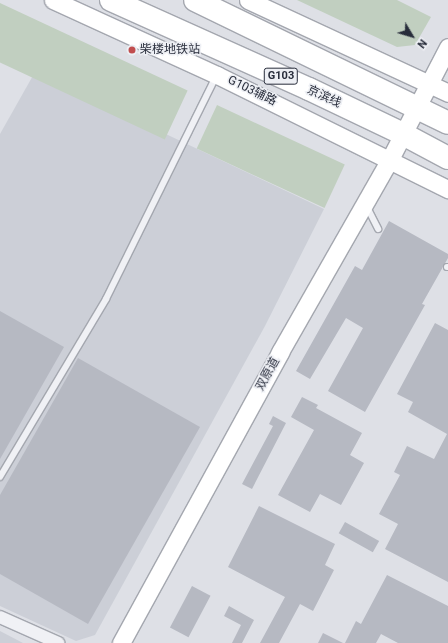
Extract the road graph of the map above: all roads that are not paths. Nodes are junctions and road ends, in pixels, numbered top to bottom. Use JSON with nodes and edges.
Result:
{"nodes":[{"id":1,"x":53,"y":0,"type":"edge"},
{"id":2,"x":111,"y":0,"type":"edge"},
{"id":3,"x":195,"y":0,"type":"edge"},
{"id":4,"x":248,"y":0,"type":"edge"},
{"id":5,"x":448,"y":47,"type":"edge"},
{"id":6,"x":217,"y":74,"type":"junction"},
{"id":7,"x":428,"y":83,"type":"junction"},
{"id":8,"x":448,"y":93,"type":"edge"},
{"id":9,"x":417,"y":106,"type":"junction"},
{"id":10,"x":448,"y":123,"type":"edge"},
{"id":11,"x":403,"y":134,"type":"junction"},
{"id":12,"x":448,"y":158,"type":"edge"},
{"id":13,"x":390,"y":159,"type":"junction"},
{"id":14,"x":448,"y":189,"type":"edge"},
{"id":15,"x":365,"y":203,"type":"junction"},
{"id":16,"x":378,"y":229,"type":"dead end"},
{"id":17,"x":0,"y":477,"type":"edge"},
{"id":18,"x":0,"y":617,"type":"edge"},
{"id":19,"x":58,"y":643,"type":"edge"},
{"id":20,"x":121,"y":643,"type":"edge"}],
"edges":[{"from":1,"to":6,"type":"main road","name":"G103辅路"},
{"from":2,"to":11,"type":"highway","name":"京滨线","number":"G103"},
{"from":3,"to":9,"type":"highway","number":"G103"},
{"from":4,"to":7,"type":"main road"},
{"from":5,"to":7,"type":"main road","name":"双原道"},
{"from":6,"to":13,"type":"main road","name":"G103辅路"},
{"from":6,"to":17,"type":"lane"},
{"from":7,"to":8,"type":"main road"},
{"from":7,"to":9,"type":"main road","name":"双原道"},
{"from":9,"to":10,"type":"highway","number":"G103"},
{"from":9,"to":11,"type":"main road","name":"双原道"},
{"from":11,"to":12,"type":"highway","name":"京滨线","number":"G103"},
{"from":11,"to":13,"type":"main road","name":"双原道"},
{"from":13,"to":14,"type":"main road","name":"G103辅路"},
{"from":13,"to":15,"type":"main road","name":"双原道"},
{"from":15,"to":16,"type":"lane"},
{"from":15,"to":20,"type":"main road","name":"双原道"},
{"from":18,"to":19,"type":"street"}]}
